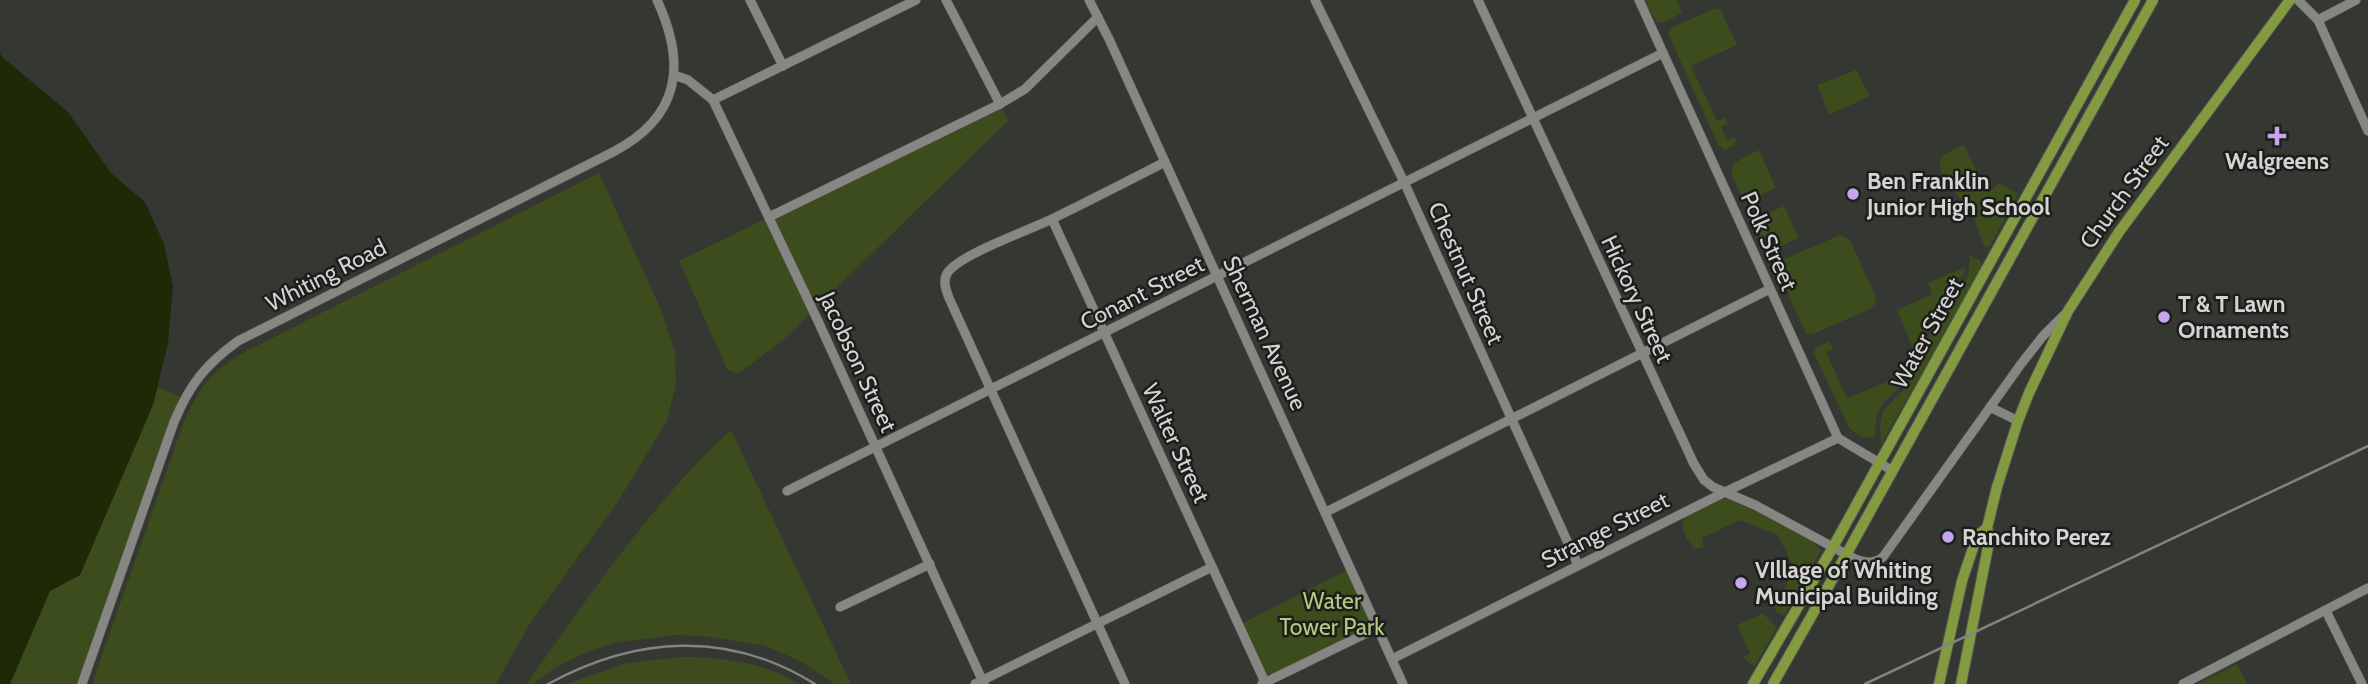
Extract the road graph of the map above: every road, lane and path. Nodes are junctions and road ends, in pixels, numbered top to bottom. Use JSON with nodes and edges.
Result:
{"nodes":[{"id":1,"x":657,"y":0,"type":"edge"},
{"id":2,"x":750,"y":0,"type":"edge"},
{"id":3,"x":916,"y":0,"type":"edge"},
{"id":4,"x":946,"y":0,"type":"edge"},
{"id":5,"x":1089,"y":0,"type":"edge"},
{"id":6,"x":1315,"y":0,"type":"edge"},
{"id":7,"x":1478,"y":0,"type":"edge"},
{"id":8,"x":1639,"y":0,"type":"edge"},
{"id":9,"x":2135,"y":0,"type":"edge"},
{"id":10,"x":2153,"y":0,"type":"edge"},
{"id":11,"x":2290,"y":0,"type":"edge"},
{"id":12,"x":2298,"y":0,"type":"edge"},
{"id":13,"x":2356,"y":0,"type":"edge"},
{"id":14,"x":1098,"y":18,"type":"junction"},
{"id":15,"x":2318,"y":20,"type":"junction"},
{"id":16,"x":1663,"y":52,"type":"junction"},
{"id":17,"x":783,"y":65,"type":"junction"},
{"id":18,"x":674,"y":75,"type":"junction"},
{"id":19,"x":713,"y":100,"type":"junction"},
{"id":20,"x":1000,"y":104,"type":"junction"},
{"id":21,"x":1533,"y":119,"type":"junction"},
{"id":22,"x":2368,"y":131,"type":"edge"},
{"id":23,"x":1165,"y":162,"type":"junction"},
{"id":24,"x":1404,"y":182,"type":"junction"},
{"id":25,"x":769,"y":217,"type":"junction"},
{"id":26,"x":1052,"y":219,"type":"junction"},
{"id":27,"x":1217,"y":277,"type":"junction"},
{"id":28,"x":1770,"y":289,"type":"junction"},
{"id":29,"x":2068,"y":311,"type":"junction"},
{"id":30,"x":1104,"y":334,"type":"junction"},
{"id":31,"x":1641,"y":353,"type":"junction"},
{"id":32,"x":990,"y":391,"type":"junction"},
{"id":33,"x":1990,"y":407,"type":"junction"},
{"id":34,"x":1511,"y":418,"type":"junction"},
{"id":35,"x":2018,"y":421,"type":"junction"},
{"id":36,"x":1838,"y":438,"type":"junction"},
{"id":37,"x":876,"y":448,"type":"junction"},
{"id":38,"x":1879,"y":463,"type":"junction"},
{"id":39,"x":1893,"y":471,"type":"junction"},
{"id":40,"x":787,"y":491,"type":"dead end"},
{"id":41,"x":1723,"y":493,"type":"junction"},
{"id":42,"x":1326,"y":512,"type":"junction"},
{"id":43,"x":1987,"y":527,"type":"junction"},
{"id":44,"x":1833,"y":547,"type":"junction"},
{"id":45,"x":1846,"y":555,"type":"junction"},
{"id":46,"x":930,"y":564,"type":"junction"},
{"id":47,"x":1578,"y":565,"type":"junction"},
{"id":48,"x":1212,"y":567,"type":"junction"},
{"id":49,"x":2368,"y":588,"type":"edge"},
{"id":50,"x":841,"y":607,"type":"dead end"},
{"id":51,"x":2326,"y":611,"type":"junction"},
{"id":52,"x":1098,"y":623,"type":"junction"},
{"id":53,"x":1377,"y":628,"type":"junction"},
{"id":54,"x":1392,"y":659,"type":"junction"},
{"id":55,"x":981,"y":683,"type":"edge"},
{"id":56,"x":1263,"y":683,"type":"edge"},
{"id":57,"x":82,"y":684,"type":"edge"},
{"id":58,"x":1125,"y":684,"type":"edge"},
{"id":59,"x":1403,"y":684,"type":"edge"},
{"id":60,"x":1753,"y":684,"type":"edge"},
{"id":61,"x":1773,"y":684,"type":"edge"},
{"id":62,"x":1939,"y":684,"type":"edge"},
{"id":63,"x":1961,"y":684,"type":"edge"},
{"id":64,"x":2183,"y":684,"type":"edge"},
{"id":65,"x":2362,"y":684,"type":"edge"}],
"edges":[{"from":1,"to":18,"type":"street","name":"Whiting Road"},
{"from":2,"to":17,"type":"street"},
{"from":3,"to":17,"type":"street"},
{"from":4,"to":20,"type":"street"},
{"from":5,"to":14,"type":"street","name":"Sherman Avenue"},
{"from":6,"to":24,"type":"street","name":"Chestnut Street"},
{"from":7,"to":21,"type":"street","name":"Hickory Street"},
{"from":8,"to":16,"type":"street","name":"Polk Street"},
{"from":9,"to":38,"type":"main road","name":"Water Street"},
{"from":10,"to":39,"type":"main road","name":"Water Street"},
{"from":11,"to":29,"type":"main road","name":"Church Street"},
{"from":12,"to":15,"type":"street"},
{"from":13,"to":15,"type":"street"},
{"from":14,"to":20,"type":"street"},
{"from":14,"to":23,"type":"street","name":"Sherman Avenue"},
{"from":15,"to":22,"type":"street"},
{"from":16,"to":21,"type":"street","name":"Conant Street"},
{"from":16,"to":28,"type":"street","name":"Polk Street"},
{"from":17,"to":19,"type":"street"},
{"from":18,"to":19,"type":"street","name":"Jacobson Street"},
{"from":18,"to":57,"type":"street","name":"Whiting Road"},
{"from":19,"to":25,"type":"street","name":"Jacobson Street"},
{"from":20,"to":25,"type":"street"},
{"from":21,"to":24,"type":"street","name":"Conant Street"},
{"from":21,"to":31,"type":"street","name":"Hickory Street"},
{"from":23,"to":26,"type":"street"},
{"from":23,"to":27,"type":"street","name":"Sherman Avenue"},
{"from":24,"to":27,"type":"street","name":"Conant Street"},
{"from":24,"to":34,"type":"street","name":"Chestnut Street"},
{"from":25,"to":37,"type":"street","name":"Jacobson Street"},
{"from":26,"to":30,"type":"street","name":"Walter Street"},
{"from":26,"to":32,"type":"street"},
{"from":27,"to":30,"type":"street","name":"Conant Street"},
{"from":27,"to":42,"type":"street","name":"Sherman Avenue"},
{"from":28,"to":31,"type":"street"},
{"from":28,"to":36,"type":"street","name":"Polk Street"},
{"from":29,"to":33,"type":"street","name":"Church Street"},
{"from":29,"to":35,"type":"main road"},
{"from":30,"to":32,"type":"street","name":"Conant Street"},
{"from":30,"to":48,"type":"street","name":"Walter Street"},
{"from":31,"to":34,"type":"street"},
{"from":31,"to":41,"type":"street","name":"Hickory Street"},
{"from":32,"to":37,"type":"street","name":"Conant Street"},
{"from":32,"to":52,"type":"street"},
{"from":33,"to":35,"type":"street"},
{"from":33,"to":45,"type":"street","name":"Church Street"},
{"from":34,"to":42,"type":"street"},
{"from":34,"to":47,"type":"street","name":"Chestnut Street"},
{"from":35,"to":43,"type":"main road"},
{"from":36,"to":38,"type":"street"},
{"from":36,"to":41,"type":"street","name":"Strange Street"},
{"from":37,"to":40,"type":"street","name":"Conant Street"},
{"from":37,"to":46,"type":"street","name":"Jacobson Street"},
{"from":38,"to":39,"type":"street"},
{"from":38,"to":44,"type":"main road","name":"Water Street"},
{"from":39,"to":45,"type":"main road","name":"Water Street"},
{"from":41,"to":44,"type":"street","name":"Hickory Street"},
{"from":41,"to":47,"type":"street","name":"Strange Street"},
{"from":42,"to":53,"type":"street","name":"Sherman Avenue"},
{"from":43,"to":62,"type":"main road"},
{"from":43,"to":63,"type":"main road"},
{"from":44,"to":45,"type":"street","name":"Church Street"},
{"from":44,"to":60,"type":"main road","name":"Water Street"},
{"from":45,"to":61,"type":"main road","name":"Water Street"},
{"from":46,"to":50,"type":"street"},
{"from":46,"to":55,"type":"street","name":"Jacobson Street"},
{"from":47,"to":54,"type":"street","name":"Strange Street"},
{"from":48,"to":52,"type":"street"},
{"from":48,"to":56,"type":"street","name":"Walter Street"},
{"from":49,"to":51,"type":"street"},
{"from":51,"to":64,"type":"street"},
{"from":51,"to":65,"type":"street"},
{"from":52,"to":55,"type":"street"},
{"from":52,"to":58,"type":"street"},
{"from":53,"to":54,"type":"street","name":"Sherman Avenue"},
{"from":53,"to":56,"type":"street"},
{"from":54,"to":59,"type":"street","name":"Sherman Avenue"}]}
